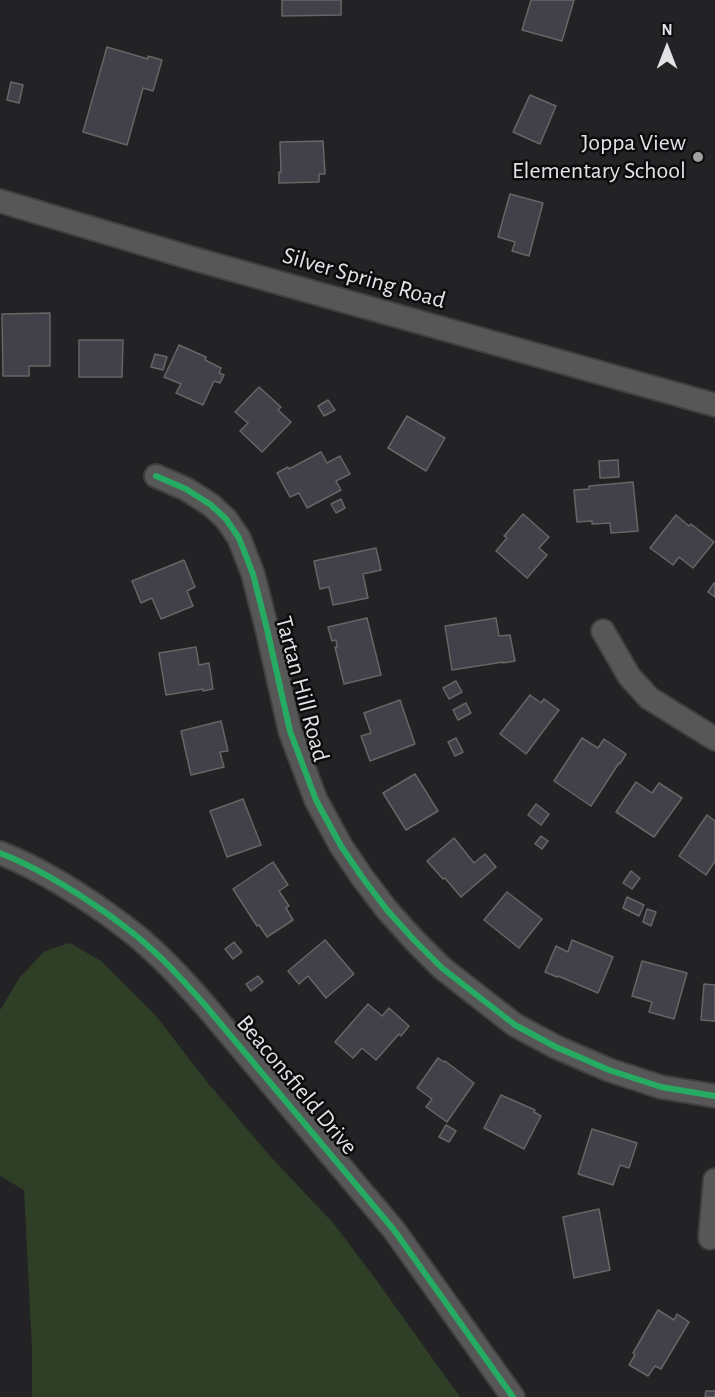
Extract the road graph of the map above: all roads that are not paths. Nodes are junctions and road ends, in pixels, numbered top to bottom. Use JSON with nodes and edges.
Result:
{"nodes":[{"id":1,"x":0,"y":201,"type":"edge"},
{"id":2,"x":715,"y":405,"type":"edge"},
{"id":3,"x":156,"y":476,"type":"dead end"},
{"id":4,"x":603,"y":631,"type":"dead end"},
{"id":5,"x":715,"y":739,"type":"edge"},
{"id":6,"x":0,"y":853,"type":"edge"},
{"id":7,"x":715,"y":1096,"type":"edge"},
{"id":8,"x":715,"y":1180,"type":"edge"},
{"id":9,"x":710,"y":1238,"type":"dead end"},
{"id":10,"x":513,"y":1397,"type":"edge"}],
"edges":[{"from":1,"to":2,"type":"street","name":"Silver Spring Road"},
{"from":3,"to":7,"type":"street","name":"Tartan Hill Road"},
{"from":4,"to":5,"type":"street"},
{"from":6,"to":10,"type":"street","name":"Beaconsfield Drive"},
{"from":8,"to":9,"type":"street"}]}
